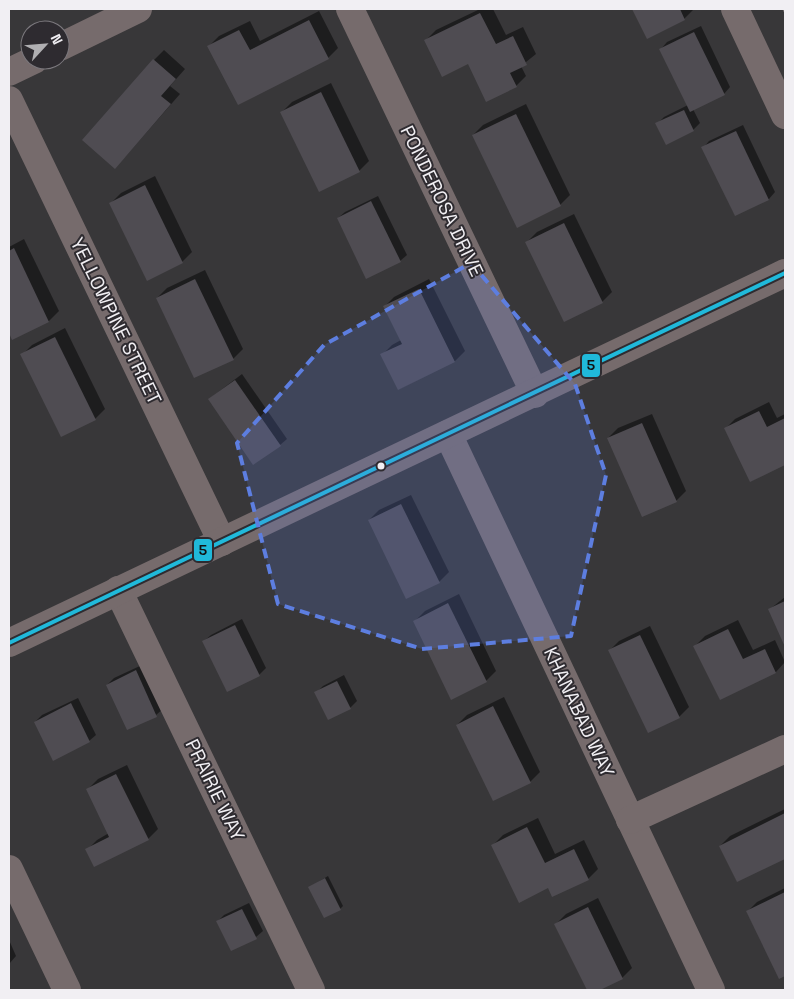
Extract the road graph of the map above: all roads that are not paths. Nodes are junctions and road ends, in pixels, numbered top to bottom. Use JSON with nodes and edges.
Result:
{"nodes":[{"id":1,"x":138,"y":9,"type":"edge"},
{"id":2,"x":350,"y":9,"type":"edge"},
{"id":3,"x":735,"y":9,"type":"edge"},
{"id":4,"x":70,"y":42,"type":"edge"},
{"id":5,"x":9,"y":100,"type":"edge"},
{"id":6,"x":785,"y":115,"type":"edge"},
{"id":7,"x":785,"y":273,"type":"edge"},
{"id":8,"x":535,"y":394,"type":"junction"},
{"id":9,"x":448,"y":434,"type":"junction"},
{"id":10,"x":222,"y":542,"type":"junction"},
{"id":11,"x":118,"y":590,"type":"junction"},
{"id":12,"x":9,"y":643,"type":"edge"},
{"id":13,"x":785,"y":749,"type":"edge"},
{"id":14,"x":630,"y":820,"type":"junction"},
{"id":15,"x":9,"y":869,"type":"edge"},
{"id":16,"x":67,"y":990,"type":"edge"},
{"id":17,"x":311,"y":990,"type":"edge"},
{"id":18,"x":711,"y":990,"type":"edge"}],
"edges":[{"from":1,"to":4,"type":"street"},
{"from":2,"to":8,"type":"street","name":"PONDEROSA DRIVE"},
{"from":3,"to":6,"type":"street"},
{"from":5,"to":10,"type":"street","name":"YELLOWPINE STREET"},
{"from":7,"to":8,"type":"street"},
{"from":8,"to":9,"type":"street"},
{"from":9,"to":10,"type":"street"},
{"from":9,"to":14,"type":"street","name":"KHANABAD WAY"},
{"from":10,"to":11,"type":"street"},
{"from":11,"to":12,"type":"street"},
{"from":11,"to":17,"type":"street","name":"PRAIRIE WAY"},
{"from":13,"to":14,"type":"street"},
{"from":14,"to":18,"type":"street","name":"KHANABAD WAY"},
{"from":15,"to":16,"type":"street"}]}
